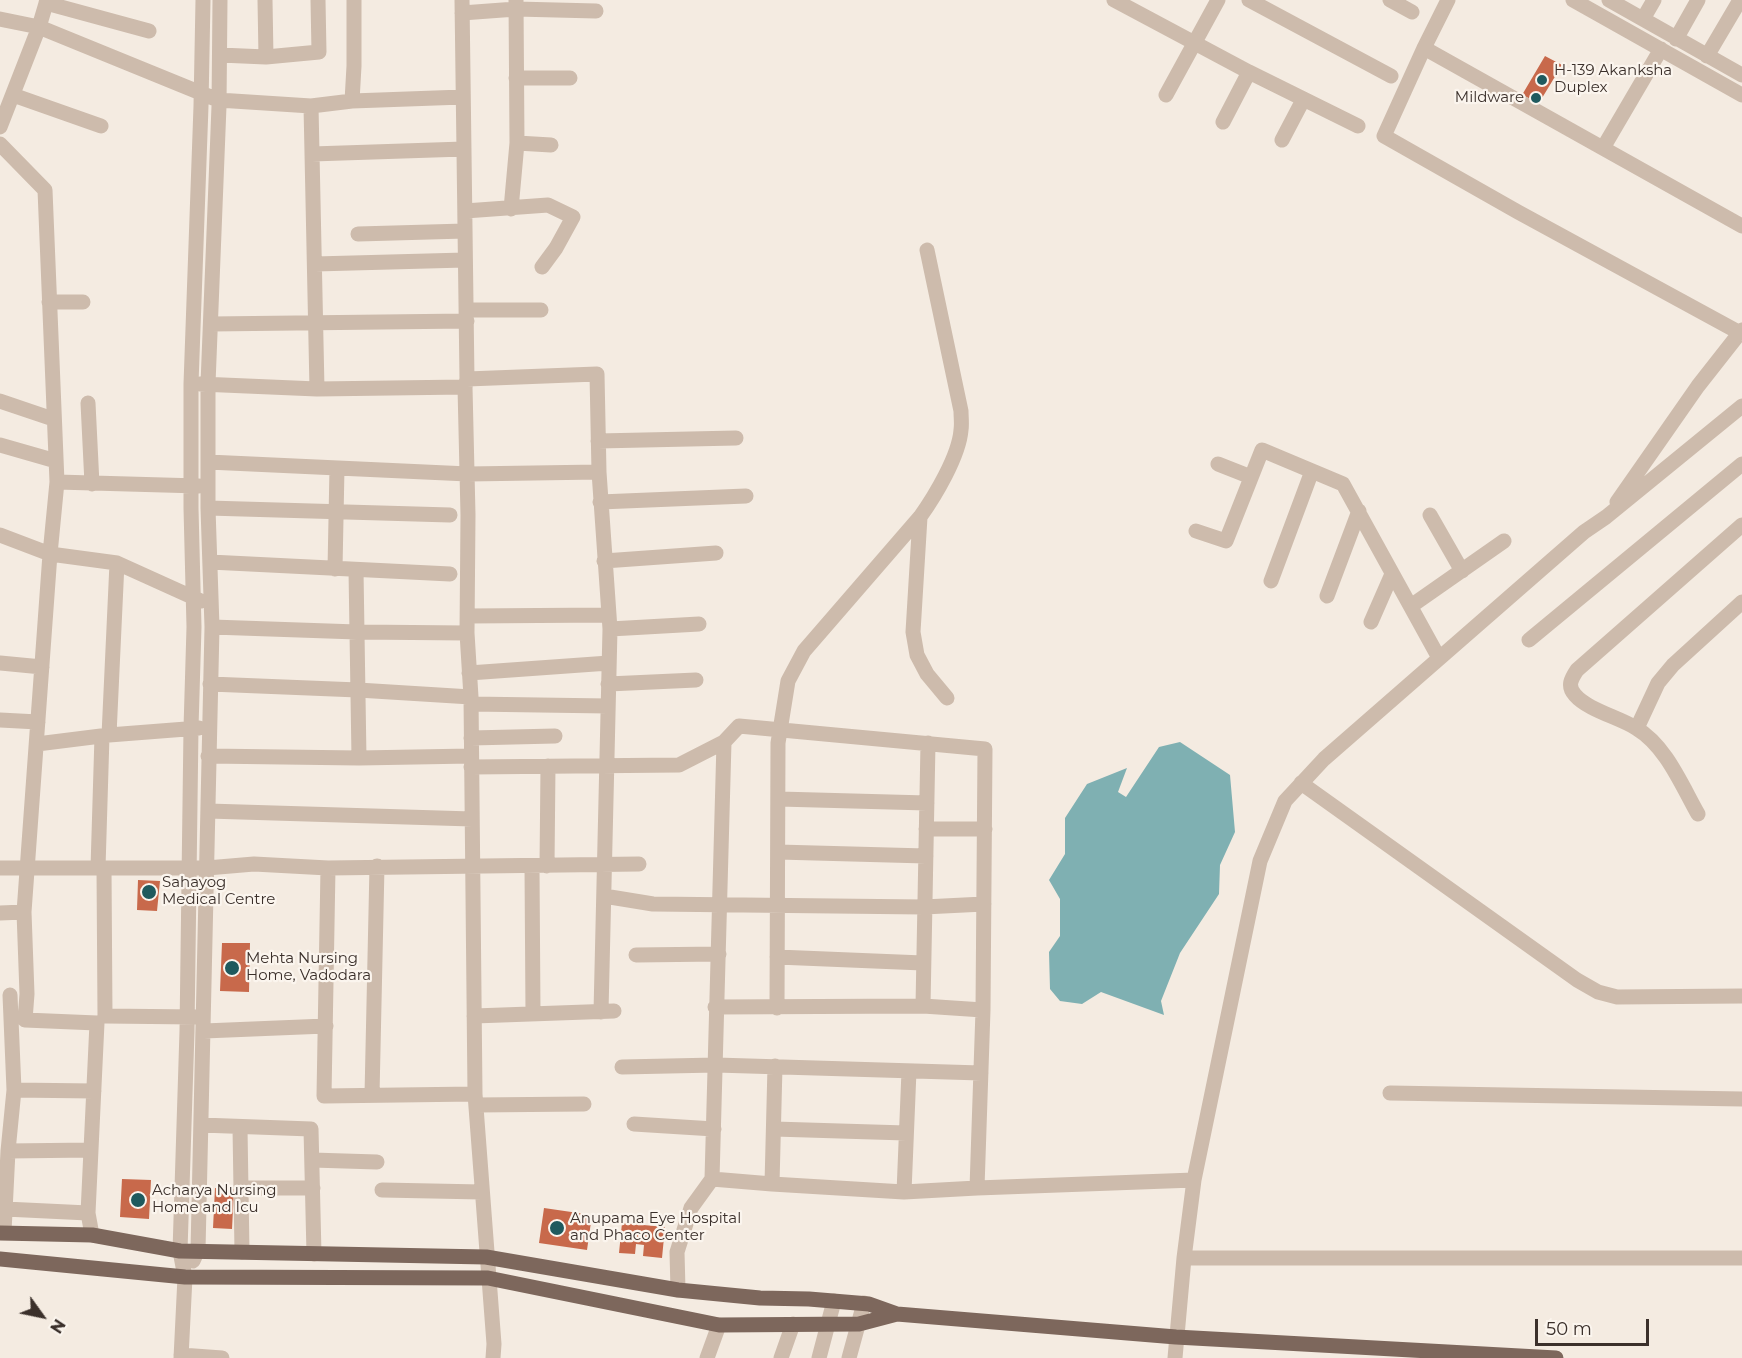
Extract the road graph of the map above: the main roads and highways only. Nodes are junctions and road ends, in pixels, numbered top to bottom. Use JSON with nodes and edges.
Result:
{"nodes":[{"id":1,"x":2,"y":1233,"type":"edge"},
{"id":2,"x":0,"y":1259,"type":"edge"},
{"id":3,"x":897,"y":1314,"type":"junction"},
{"id":4,"x":1546,"y":1358,"type":"edge"},
{"id":5,"x":1556,"y":1358,"type":"edge"}],
"edges":[{"from":1,"to":3,"type":"main road"},
{"from":2,"to":3,"type":"main road"},
{"from":3,"to":4,"type":"main road"},
{"from":4,"to":5,"type":"main road"}]}
